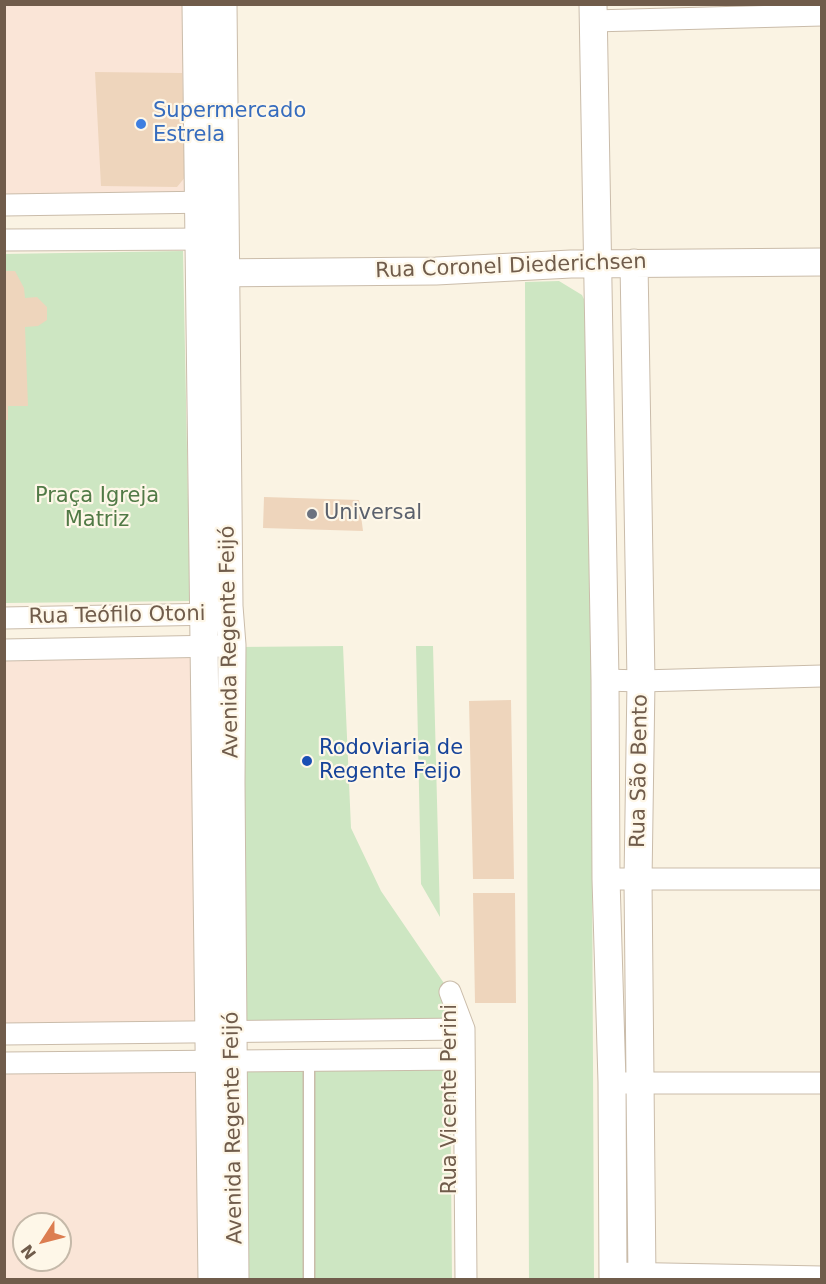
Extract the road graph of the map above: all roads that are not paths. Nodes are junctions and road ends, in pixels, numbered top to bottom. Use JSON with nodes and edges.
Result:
{"nodes":[{"id":1,"x":196,"y":4,"type":"edge"},
{"id":2,"x":223,"y":4,"type":"edge"},
{"id":3,"x":593,"y":13,"type":"edge"},
{"id":4,"x":822,"y":15,"type":"edge"},
{"id":5,"x":212,"y":202,"type":"junction"},
{"id":6,"x":4,"y":205,"type":"edge"},
{"id":7,"x":5,"y":234,"type":"edge"},
{"id":8,"x":212,"y":239,"type":"junction"},
{"id":9,"x":822,"y":262,"type":"edge"},
{"id":10,"x":634,"y":263,"type":"junction"},
{"id":11,"x":584,"y":264,"type":"junction"},
{"id":12,"x":213,"y":273,"type":"junction"},
{"id":13,"x":602,"y":550,"type":"junction"},
{"id":14,"x":639,"y":550,"type":"junction"},
{"id":15,"x":217,"y":614,"type":"junction"},
{"id":16,"x":4,"y":618,"type":"edge"},
{"id":17,"x":232,"y":645,"type":"junction"},
{"id":18,"x":204,"y":648,"type":"junction"},
{"id":19,"x":4,"y":650,"type":"edge"},
{"id":20,"x":822,"y":676,"type":"edge"},
{"id":21,"x":605,"y":680,"type":"junction"},
{"id":22,"x":641,"y":681,"type":"junction"},
{"id":23,"x":218,"y":781,"type":"junction"},
{"id":24,"x":606,"y":879,"type":"junction"},
{"id":25,"x":822,"y":879,"type":"edge"},
{"id":26,"x":638,"y":881,"type":"junction"},
{"id":27,"x":221,"y":1031,"type":"junction"},
{"id":28,"x":4,"y":1034,"type":"edge"},
{"id":29,"x":457,"y":1059,"type":"junction"},
{"id":30,"x":221,"y":1061,"type":"junction"},
{"id":31,"x":309,"y":1061,"type":"junction"},
{"id":32,"x":4,"y":1064,"type":"edge"},
{"id":33,"x":612,"y":1082,"type":"junction"},
{"id":34,"x":822,"y":1083,"type":"edge"},
{"id":35,"x":641,"y":1085,"type":"junction"},
{"id":36,"x":613,"y":1276,"type":"edge"},
{"id":37,"x":642,"y":1277,"type":"edge"},
{"id":38,"x":822,"y":1277,"type":"edge"},
{"id":39,"x":212,"y":1280,"type":"edge"},
{"id":40,"x":235,"y":1280,"type":"edge"},
{"id":41,"x":309,"y":1280,"type":"edge"},
{"id":42,"x":452,"y":1280,"type":"edge"},
{"id":43,"x":466,"y":1280,"type":"edge"}],
"edges":[{"from":1,"to":5,"type":"street","name":"Avenida Regente Feijó"},
{"from":2,"to":5,"type":"street","name":"Avenida Regente Feijó"},
{"from":3,"to":4,"type":"street"},
{"from":3,"to":11,"type":"street","name":"Rua São Bento"},
{"from":5,"to":6,"type":"street"},
{"from":5,"to":8,"type":"street","name":"Avenida Regente Feijó"},
{"from":7,"to":8,"type":"street"},
{"from":8,"to":12,"type":"street","name":"Avenida Regente Feijó"},
{"from":9,"to":10,"type":"street","name":"Rua Coronel Diederichsen"},
{"from":10,"to":11,"type":"street","name":"Rua Coronel Diederichsen"},
{"from":10,"to":14,"type":"street","name":"Rua São Bento"},
{"from":11,"to":12,"type":"street","name":"Rua Coronel Diederichsen"},
{"from":11,"to":13,"type":"street","name":"Rua São Bento"},
{"from":12,"to":15,"type":"street","name":"Avenida Regente Feijó"},
{"from":13,"to":14,"type":"street"},
{"from":13,"to":21,"type":"street","name":"Rua São Bento"},
{"from":14,"to":22,"type":"street","name":"Rua São Bento"},
{"from":15,"to":16,"type":"street","name":"Rua Teófilo Otoni"},
{"from":15,"to":17,"type":"street","name":"Avenida Regente Feijó"},
{"from":15,"to":18,"type":"street","name":"Avenida Regente Feijó"},
{"from":17,"to":18,"type":"street","name":"Rua Teófilo Otoni"},
{"from":17,"to":23,"type":"street","name":"Avenida Regente Feijó"},
{"from":18,"to":19,"type":"street","name":"Rua Teófilo Otoni"},
{"from":18,"to":23,"type":"street","name":"Avenida Regente Feijó"},
{"from":20,"to":22,"type":"street"},
{"from":21,"to":22,"type":"street"},
{"from":21,"to":24,"type":"street","name":"Rua São Bento"},
{"from":22,"to":26,"type":"street","name":"Rua São Bento"},
{"from":23,"to":27,"type":"street","name":"Avenida Regente Feijó"},
{"from":24,"to":26,"type":"street"},
{"from":24,"to":33,"type":"street","name":"Rua São Bento"},
{"from":25,"to":26,"type":"street"},
{"from":26,"to":35,"type":"street","name":"Rua São Bento"},
{"from":27,"to":28,"type":"street"},
{"from":27,"to":29,"type":"street","name":"Rua Vicente Perini"},
{"from":27,"to":30,"type":"street","name":"Avenida Regente Feijó"},
{"from":29,"to":31,"type":"street"},
{"from":29,"to":42,"type":"street","name":"Rua Vicente Perini"},
{"from":29,"to":43,"type":"street","name":"Rua Vicente Perini"},
{"from":30,"to":31,"type":"street"},
{"from":30,"to":32,"type":"street"},
{"from":30,"to":39,"type":"street","name":"Avenida Regente Feijó"},
{"from":30,"to":40,"type":"street","name":"Avenida Regente Feijó"},
{"from":31,"to":41,"type":"lane"},
{"from":33,"to":35,"type":"street"},
{"from":33,"to":36,"type":"street","name":"Rua São Bento"},
{"from":34,"to":35,"type":"street"},
{"from":35,"to":37,"type":"street","name":"Rua São Bento"},
{"from":36,"to":37,"type":"street"},
{"from":37,"to":38,"type":"street"}]}
